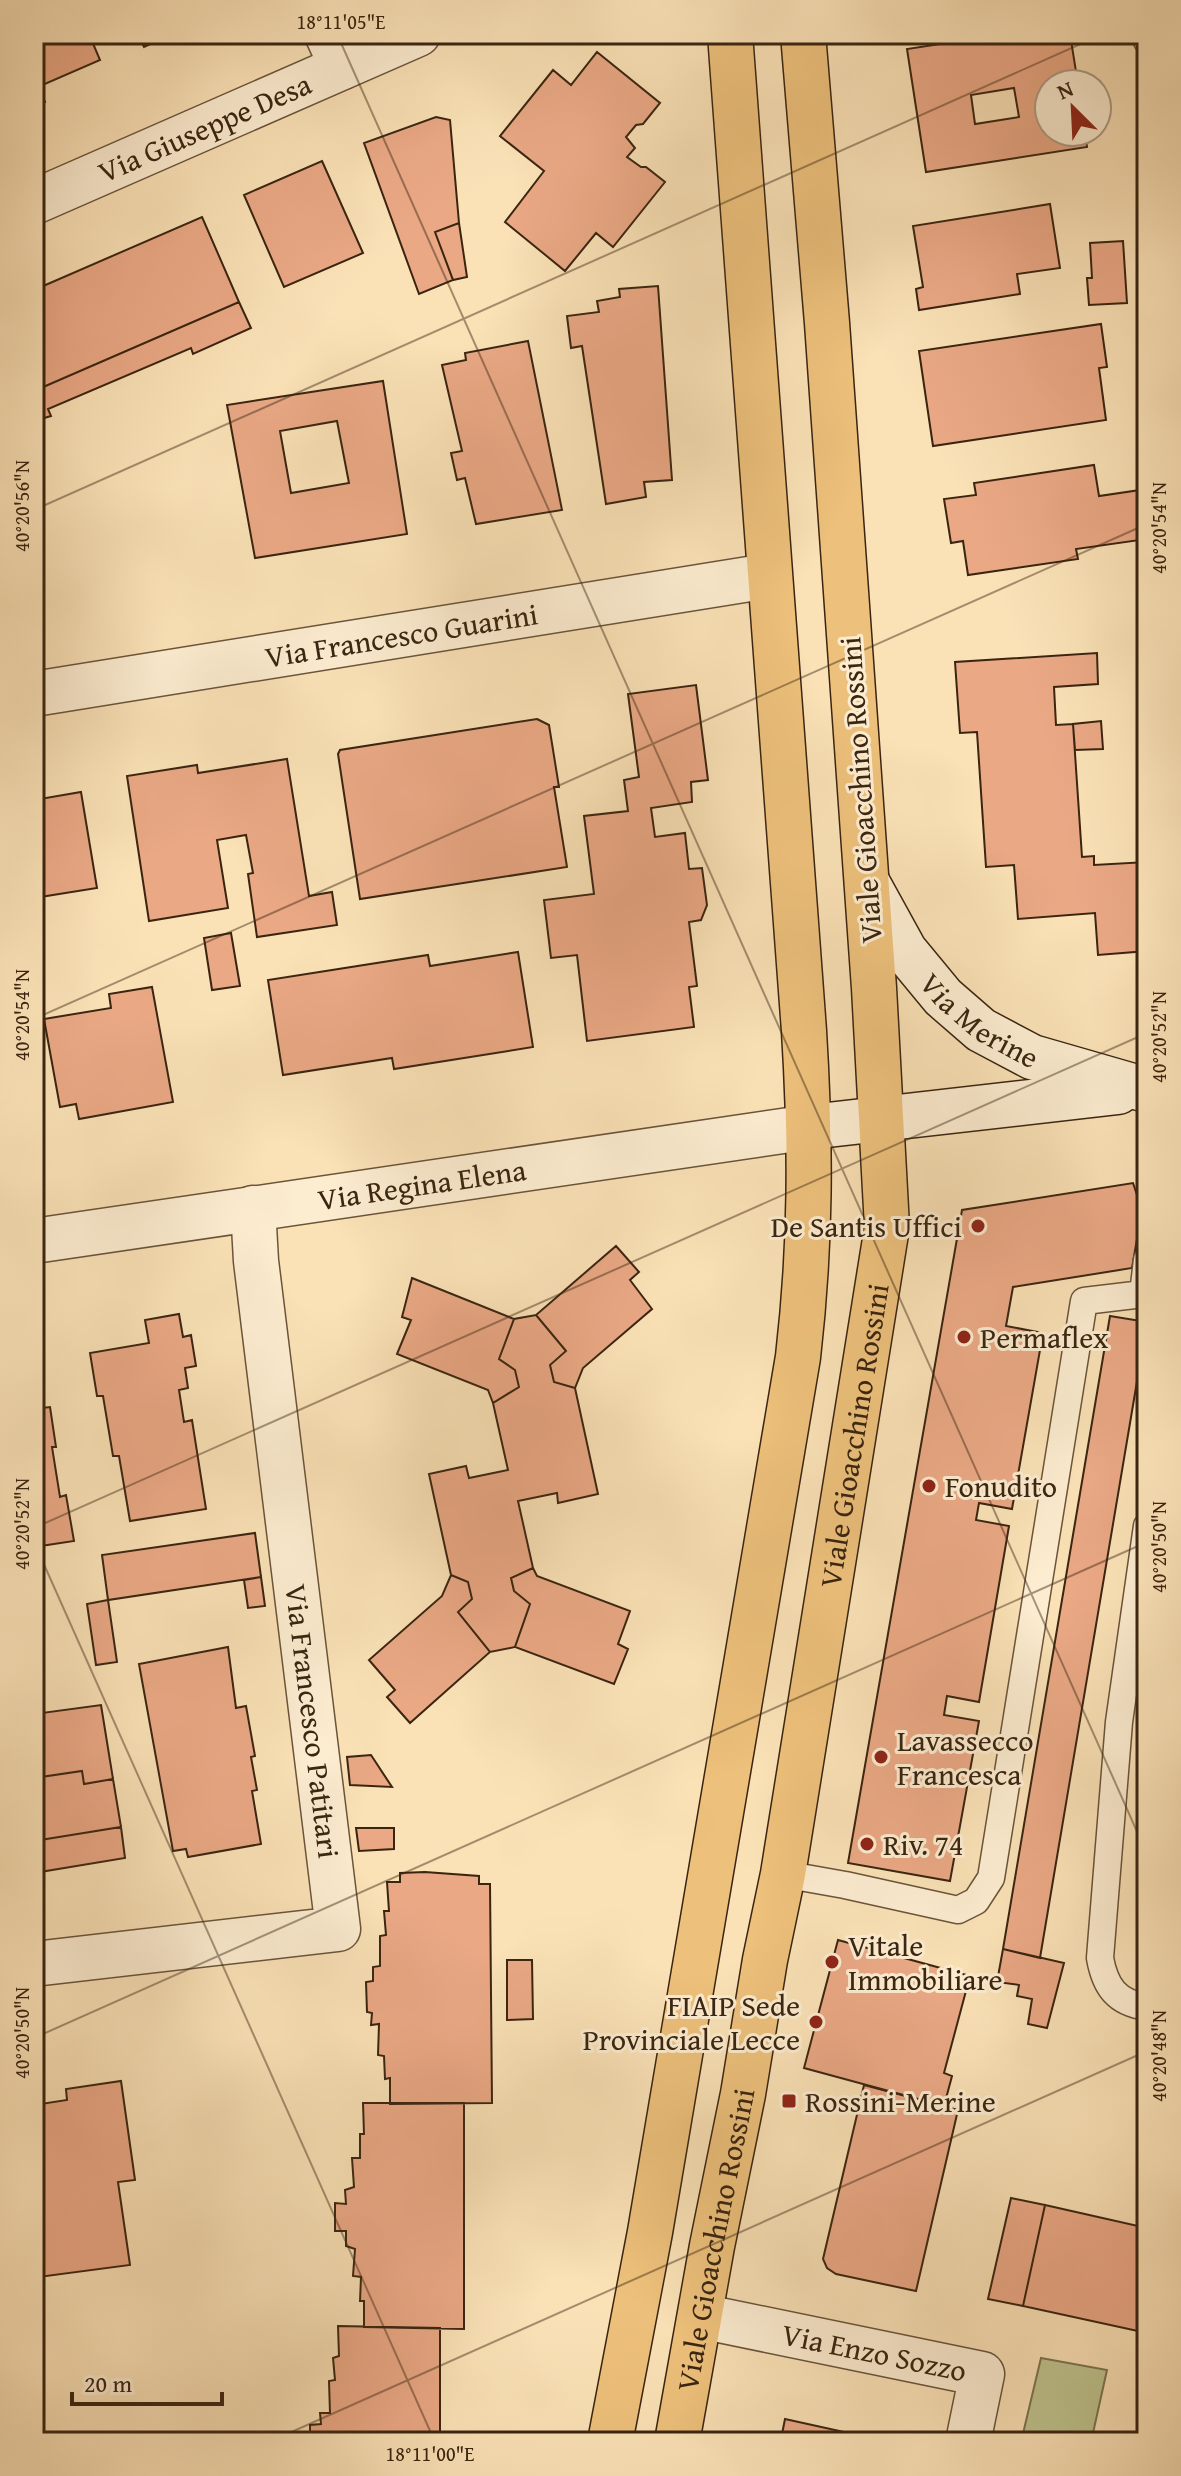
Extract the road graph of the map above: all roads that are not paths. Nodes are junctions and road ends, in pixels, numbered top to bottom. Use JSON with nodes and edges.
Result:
{"nodes":[{"id":1,"x":418,"y":34,"type":"edge"},
{"id":2,"x":730,"y":34,"type":"edge"},
{"id":3,"x":803,"y":34,"type":"edge"},
{"id":4,"x":1146,"y":34,"type":"edge"},
{"id":5,"x":1147,"y":41,"type":"edge"},
{"id":6,"x":334,"y":51,"type":"edge"},
{"id":7,"x":34,"y":202,"type":"edge"},
{"id":8,"x":768,"y":576,"type":"junction"},
{"id":9,"x":34,"y":694,"type":"edge"},
{"id":10,"x":867,"y":882,"type":"junction"},
{"id":11,"x":1145,"y":1089,"type":"edge"},
{"id":12,"x":883,"y":1118,"type":"junction"},
{"id":13,"x":810,"y":1127,"type":"junction"},
{"id":14,"x":253,"y":1208,"type":"junction"},
{"id":15,"x":34,"y":1241,"type":"edge"},
{"id":16,"x":1147,"y":1260,"type":"edge"},
{"id":17,"x":1147,"y":1526,"type":"edge"},
{"id":18,"x":783,"y":1874,"type":"junction"},
{"id":19,"x":34,"y":1964,"type":"edge"},
{"id":20,"x":1145,"y":2008,"type":"edge"},
{"id":21,"x":700,"y":2316,"type":"junction"},
{"id":22,"x":610,"y":2442,"type":"edge"},
{"id":23,"x":677,"y":2442,"type":"edge"},
{"id":24,"x":968,"y":2442,"type":"edge"}],
"edges":[{"from":1,"to":6,"type":"street","name":"Via Giuseppe Desa"},
{"from":2,"to":8,"type":"main road"},
{"from":3,"to":10,"type":"main road","name":"Viale Gioacchino Rossini"},
{"from":4,"to":5,"type":"lane"},
{"from":6,"to":7,"type":"street","name":"Via Giuseppe Desa"},
{"from":8,"to":9,"type":"street","name":"Via Francesco Guarini"},
{"from":8,"to":13,"type":"main road"},
{"from":10,"to":11,"type":"street","name":"Via Merine"},
{"from":10,"to":12,"type":"main road","name":"Viale Gioacchino Rossini"},
{"from":11,"to":12,"type":"street","name":"Via Merine"},
{"from":12,"to":13,"type":"street","name":"Via Merine"},
{"from":12,"to":18,"type":"main road","name":"Viale Gioacchino Rossini"},
{"from":13,"to":14,"type":"street","name":"Via Regina Elena"},
{"from":13,"to":22,"type":"main road"},
{"from":14,"to":15,"type":"street","name":"Via Regina Elena"},
{"from":14,"to":19,"type":"street","name":"Via Francesco Patitari"},
{"from":16,"to":18,"type":"lane"},
{"from":17,"to":20,"type":"lane"},
{"from":18,"to":21,"type":"main road","name":"Viale Gioacchino Rossini"},
{"from":21,"to":23,"type":"main road","name":"Viale Gioacchino Rossini"},
{"from":21,"to":24,"type":"street","name":"Via Enzo Sozzo"}]}
